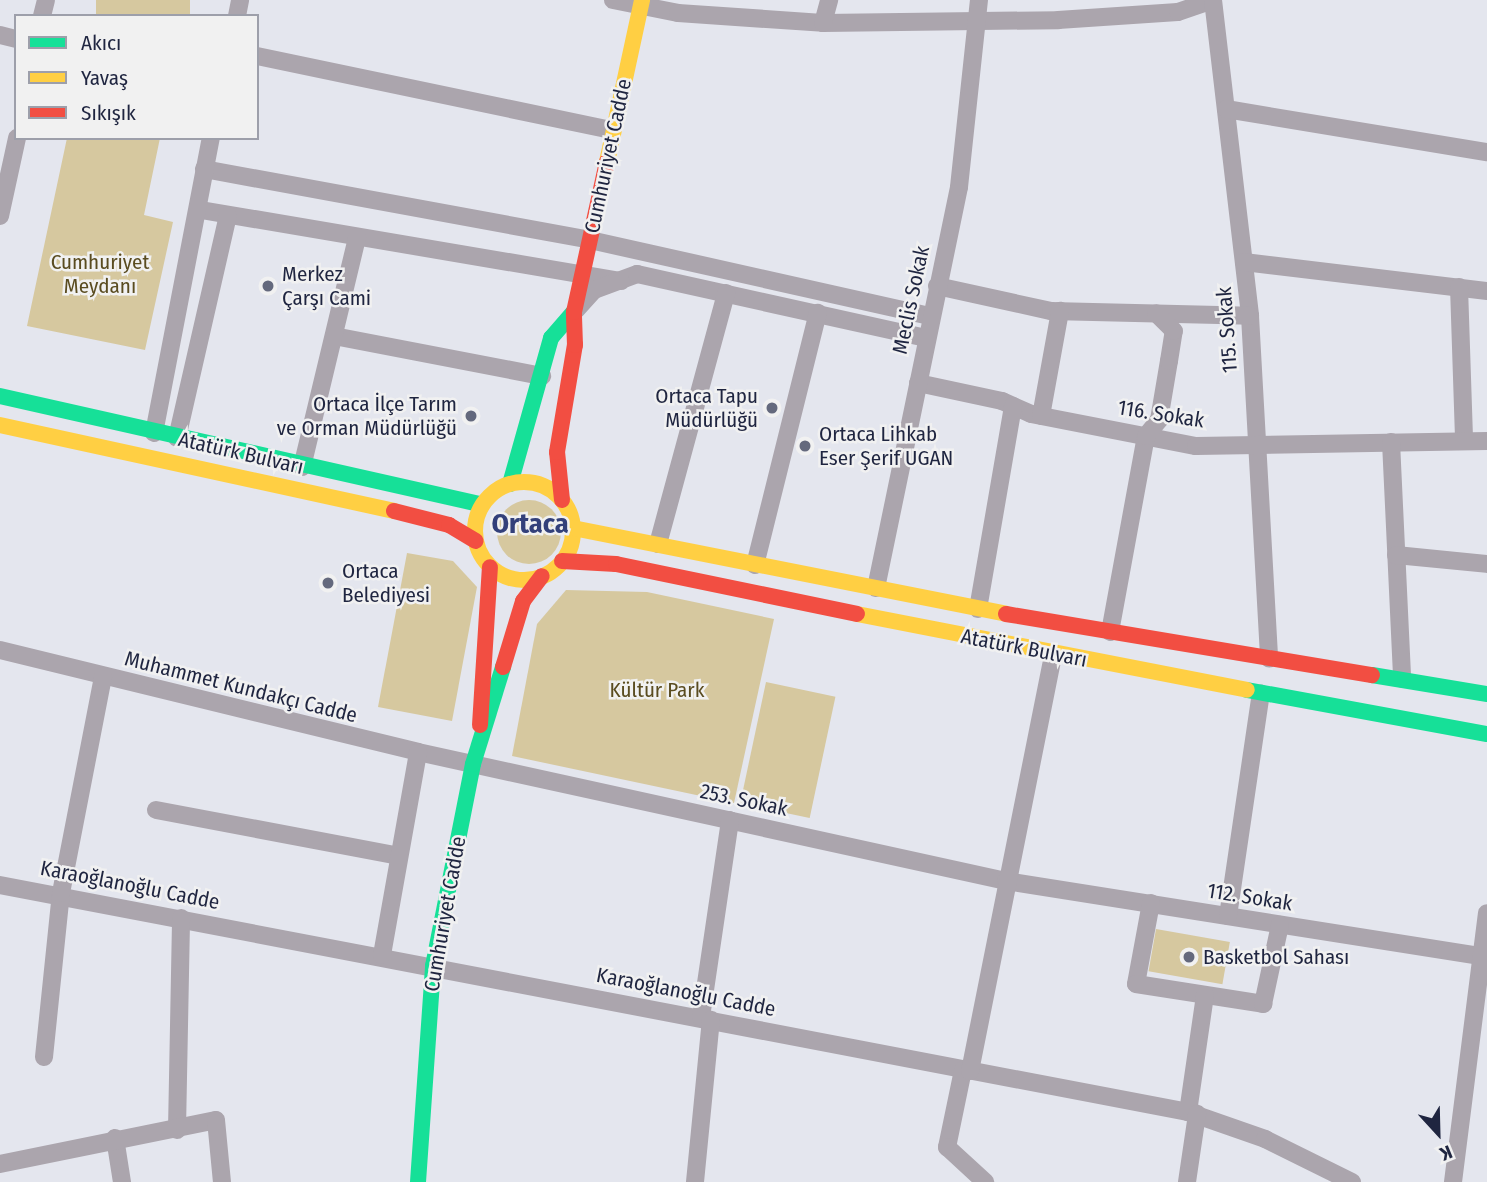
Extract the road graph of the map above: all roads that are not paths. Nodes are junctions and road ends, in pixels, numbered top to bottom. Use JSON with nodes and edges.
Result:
{"nodes":[{"id":1,"x":613,"y":0,"type":"edge"},
{"id":2,"x":829,"y":0,"type":"edge"},
{"id":3,"x":979,"y":0,"type":"edge"},
{"id":4,"x":1213,"y":0,"type":"edge"},
{"id":5,"x":642,"y":3,"type":"edge"},
{"id":6,"x":980,"y":20,"type":"junction"},
{"id":7,"x":823,"y":23,"type":"junction"},
{"id":8,"x":259,"y":56,"type":"edge"},
{"id":9,"x":1226,"y":108,"type":"junction"},
{"id":10,"x":612,"y":130,"type":"junction"},
{"id":11,"x":16,"y":140,"type":"edge"},
{"id":12,"x":211,"y":140,"type":"edge"},
{"id":13,"x":1487,"y":152,"type":"edge"},
{"id":14,"x":204,"y":169,"type":"junction"},
{"id":15,"x":5,"y":170,"type":"edge"},
{"id":16,"x":201,"y":210,"type":"junction"},
{"id":17,"x":0,"y":216,"type":"edge"},
{"id":18,"x":228,"y":216,"type":"junction"},
{"id":19,"x":357,"y":239,"type":"junction"},
{"id":20,"x":590,"y":240,"type":"junction"},
{"id":21,"x":1244,"y":262,"type":"junction"},
{"id":22,"x":583,"y":274,"type":"junction"},
{"id":23,"x":621,"y":281,"type":"junction"},
{"id":24,"x":937,"y":286,"type":"junction"},
{"id":25,"x":1459,"y":287,"type":"junction"},
{"id":26,"x":1487,"y":291,"type":"edge"},
{"id":27,"x":726,"y":293,"type":"junction"},
{"id":28,"x":1060,"y":311,"type":"junction"},
{"id":29,"x":574,"y":313,"type":"junction"},
{"id":30,"x":818,"y":313,"type":"junction"},
{"id":31,"x":1156,"y":313,"type":"junction"},
{"id":32,"x":930,"y":316,"type":"junction"},
{"id":33,"x":1250,"y":316,"type":"junction"},
{"id":34,"x":334,"y":336,"type":"junction"},
{"id":35,"x":926,"y":338,"type":"junction"},
{"id":36,"x":170,"y":361,"type":"junction"},
{"id":37,"x":195,"y":365,"type":"junction"},
{"id":38,"x":542,"y":376,"type":"junction"},
{"id":39,"x":918,"y":383,"type":"junction"},
{"id":40,"x":0,"y":396,"type":"edge"},
{"id":41,"x":1013,"y":406,"type":"junction"},
{"id":42,"x":1041,"y":416,"type":"junction"},
{"id":43,"x":0,"y":425,"type":"edge"},
{"id":44,"x":154,"y":433,"type":"junction"},
{"id":45,"x":1146,"y":436,"type":"junction"},
{"id":46,"x":177,"y":438,"type":"junction"},
{"id":47,"x":1464,"y":439,"type":"junction"},
{"id":48,"x":1257,"y":440,"type":"junction"},
{"id":49,"x":1487,"y":440,"type":"edge"},
{"id":50,"x":1391,"y":442,"type":"junction"},
{"id":51,"x":302,"y":467,"type":"junction"},
{"id":52,"x":510,"y":484,"type":"junction"},
{"id":53,"x":562,"y":500,"type":"junction"},
{"id":54,"x":482,"y":505,"type":"junction"},
{"id":55,"x":572,"y":528,"type":"junction"},
{"id":56,"x":475,"y":541,"type":"junction"},
{"id":57,"x":658,"y":544,"type":"junction"},
{"id":58,"x":1396,"y":555,"type":"junction"},
{"id":59,"x":562,"y":561,"type":"junction"},
{"id":60,"x":1487,"y":564,"type":"edge"},
{"id":61,"x":755,"y":565,"type":"junction"},
{"id":62,"x":489,"y":567,"type":"junction"},
{"id":63,"x":542,"y":576,"type":"junction"},
{"id":64,"x":876,"y":588,"type":"junction"},
{"id":65,"x":978,"y":609,"type":"junction"},
{"id":66,"x":1110,"y":632,"type":"junction"},
{"id":67,"x":0,"y":650,"type":"edge"},
{"id":68,"x":1053,"y":655,"type":"junction"},
{"id":69,"x":1269,"y":658,"type":"junction"},
{"id":70,"x":103,"y":677,"type":"junction"},
{"id":71,"x":1402,"y":680,"type":"junction"},
{"id":72,"x":1261,"y":693,"type":"junction"},
{"id":73,"x":1487,"y":694,"type":"edge"},
{"id":74,"x":480,"y":733,"type":"junction"},
{"id":75,"x":1487,"y":734,"type":"edge"},
{"id":76,"x":418,"y":752,"type":"junction"},
{"id":77,"x":473,"y":764,"type":"junction"},
{"id":78,"x":156,"y":810,"type":"dead end"},
{"id":79,"x":730,"y":820,"type":"junction"},
{"id":80,"x":399,"y":856,"type":"junction"},
{"id":81,"x":1006,"y":881,"type":"junction"},
{"id":82,"x":0,"y":884,"type":"edge"},
{"id":83,"x":61,"y":893,"type":"junction"},
{"id":84,"x":1151,"y":903,"type":"junction"},
{"id":85,"x":1487,"y":913,"type":"edge"},
{"id":86,"x":1228,"y":916,"type":"junction"},
{"id":87,"x":181,"y":918,"type":"junction"},
{"id":88,"x":1280,"y":925,"type":"junction"},
{"id":89,"x":382,"y":955,"type":"junction"},
{"id":90,"x":1485,"y":956,"type":"edge"},
{"id":91,"x":433,"y":965,"type":"junction"},
{"id":92,"x":1205,"y":995,"type":"junction"},
{"id":93,"x":706,"y":1019,"type":"junction"},
{"id":94,"x":44,"y":1057,"type":"dead end"},
{"id":95,"x":966,"y":1070,"type":"junction"},
{"id":96,"x":1192,"y":1113,"type":"junction"},
{"id":97,"x":177,"y":1130,"type":"junction"},
{"id":98,"x":115,"y":1138,"type":"junction"},
{"id":99,"x":0,"y":1164,"type":"edge"},
{"id":100,"x":1333,"y":1178,"type":"edge"},
{"id":101,"x":122,"y":1182,"type":"edge"},
{"id":102,"x":222,"y":1182,"type":"edge"},
{"id":103,"x":418,"y":1182,"type":"edge"},
{"id":104,"x":695,"y":1182,"type":"edge"},
{"id":105,"x":985,"y":1182,"type":"edge"},
{"id":106,"x":1187,"y":1182,"type":"edge"},
{"id":107,"x":1352,"y":1182,"type":"edge"},
{"id":108,"x":1452,"y":1182,"type":"edge"}],
"edges":[{"from":1,"to":5,"type":"street"},
{"from":2,"to":7,"type":"street"},
{"from":3,"to":6,"type":"street","name":"Meclis Sokak"},
{"from":4,"to":6,"type":"street"},
{"from":4,"to":9,"type":"street","name":"115. Sokak"},
{"from":5,"to":7,"type":"street"},
{"from":5,"to":10,"type":"main road","name":"Cumhuriyet Cadde"},
{"from":6,"to":7,"type":"street"},
{"from":6,"to":24,"type":"street","name":"Meclis Sokak"},
{"from":8,"to":10,"type":"street"},
{"from":9,"to":13,"type":"street"},
{"from":9,"to":21,"type":"street","name":"115. Sokak"},
{"from":10,"to":20,"type":"main road","name":"Cumhuriyet Cadde"},
{"from":11,"to":15,"type":"street"},
{"from":12,"to":14,"type":"street"},
{"from":14,"to":16,"type":"street"},
{"from":14,"to":20,"type":"street"},
{"from":15,"to":17,"type":"street"},
{"from":16,"to":18,"type":"street"},
{"from":16,"to":36,"type":"street"},
{"from":18,"to":19,"type":"street"},
{"from":18,"to":37,"type":"street"},
{"from":19,"to":22,"type":"street"},
{"from":19,"to":34,"type":"street"},
{"from":20,"to":22,"type":"main road","name":"Cumhuriyet Cadde"},
{"from":20,"to":32,"type":"street"},
{"from":21,"to":25,"type":"street"},
{"from":21,"to":33,"type":"street","name":"115. Sokak"},
{"from":22,"to":23,"type":"street"},
{"from":22,"to":29,"type":"main road","name":"Cumhuriyet Cadde"},
{"from":23,"to":27,"type":"street"},
{"from":23,"to":29,"type":"street"},
{"from":24,"to":28,"type":"street"},
{"from":24,"to":32,"type":"street","name":"Meclis Sokak"},
{"from":25,"to":26,"type":"street"},
{"from":25,"to":47,"type":"street"},
{"from":27,"to":30,"type":"street"},
{"from":27,"to":57,"type":"street"},
{"from":28,"to":31,"type":"street"},
{"from":28,"to":42,"type":"street"},
{"from":29,"to":38,"type":"main road","name":"Cumhuriyet Cadde"},
{"from":29,"to":53,"type":"main road","name":"Cumhuriyet Cadde"},
{"from":30,"to":35,"type":"street"},
{"from":30,"to":61,"type":"street"},
{"from":31,"to":33,"type":"street"},
{"from":31,"to":45,"type":"street"},
{"from":32,"to":35,"type":"street","name":"Meclis Sokak"},
{"from":33,"to":48,"type":"street","name":"115. Sokak"},
{"from":34,"to":38,"type":"street"},
{"from":34,"to":51,"type":"street"},
{"from":35,"to":39,"type":"street","name":"Meclis Sokak"},
{"from":36,"to":37,"type":"street"},
{"from":36,"to":44,"type":"street"},
{"from":37,"to":46,"type":"street"},
{"from":38,"to":52,"type":"main road","name":"Cumhuriyet Cadde"},
{"from":39,"to":41,"type":"street","name":"116. Sokak"},
{"from":39,"to":64,"type":"street","name":"Meclis Sokak"},
{"from":40,"to":44,"type":"main road","name":"Atatürk Bulvarı"},
{"from":41,"to":42,"type":"street","name":"116. Sokak"},
{"from":41,"to":65,"type":"street"},
{"from":42,"to":45,"type":"street","name":"116. Sokak"},
{"from":43,"to":56,"type":"main road","name":"Atatürk Bulvarı"},
{"from":44,"to":46,"type":"main road","name":"Atatürk Bulvarı"},
{"from":45,"to":48,"type":"street","name":"116. Sokak"},
{"from":45,"to":66,"type":"street"},
{"from":46,"to":51,"type":"main road","name":"Atatürk Bulvarı"},
{"from":47,"to":49,"type":"street","name":"116. Sokak"},
{"from":47,"to":50,"type":"street","name":"116. Sokak"},
{"from":48,"to":50,"type":"street","name":"116. Sokak"},
{"from":48,"to":69,"type":"street","name":"115. Sokak"},
{"from":50,"to":58,"type":"street"},
{"from":51,"to":54,"type":"main road","name":"Atatürk Bulvarı"},
{"from":52,"to":53,"type":"main road"},
{"from":52,"to":54,"type":"main road"},
{"from":53,"to":55,"type":"main road"},
{"from":54,"to":56,"type":"main road"},
{"from":55,"to":57,"type":"main road","name":"Atatürk Bulvarı"},
{"from":55,"to":59,"type":"main road"},
{"from":56,"to":62,"type":"main road"},
{"from":57,"to":61,"type":"main road","name":"Atatürk Bulvarı"},
{"from":58,"to":60,"type":"street"},
{"from":58,"to":71,"type":"street"},
{"from":59,"to":63,"type":"main road"},
{"from":59,"to":68,"type":"main road","name":"Atatürk Bulvarı"},
{"from":61,"to":64,"type":"main road","name":"Atatürk Bulvarı"},
{"from":62,"to":63,"type":"main road"},
{"from":62,"to":74,"type":"main road","name":"Cumhuriyet Cadde"},
{"from":63,"to":74,"type":"main road","name":"Cumhuriyet Cadde"},
{"from":64,"to":65,"type":"main road","name":"Atatürk Bulvarı"},
{"from":65,"to":66,"type":"main road","name":"Atatürk Bulvarı"},
{"from":66,"to":69,"type":"main road","name":"Atatürk Bulvarı"},
{"from":67,"to":70,"type":"street","name":"Muhammet Kundakçı Cadde"},
{"from":68,"to":72,"type":"main road","name":"Atatürk Bulvarı"},
{"from":68,"to":81,"type":"street"},
{"from":69,"to":71,"type":"main road","name":"Atatürk Bulvarı"},
{"from":70,"to":76,"type":"street","name":"Muhammet Kundakçı Cadde"},
{"from":70,"to":83,"type":"street"},
{"from":71,"to":73,"type":"main road","name":"Atatürk Bulvarı"},
{"from":72,"to":75,"type":"main road","name":"Atatürk Bulvarı"},
{"from":72,"to":86,"type":"street"},
{"from":74,"to":77,"type":"main road","name":"Cumhuriyet Cadde"},
{"from":76,"to":77,"type":"street","name":"Muhammet Kundakçı Cadde"},
{"from":76,"to":80,"type":"street"},
{"from":77,"to":79,"type":"street","name":"253. Sokak"},
{"from":77,"to":91,"type":"main road","name":"Cumhuriyet Cadde"},
{"from":78,"to":80,"type":"street"},
{"from":79,"to":81,"type":"street","name":"253. Sokak"},
{"from":79,"to":93,"type":"street"},
{"from":80,"to":89,"type":"street"},
{"from":81,"to":84,"type":"street","name":"112. Sokak"},
{"from":81,"to":95,"type":"street"},
{"from":82,"to":83,"type":"street","name":"Karaoğlanoğlu Cadde"},
{"from":83,"to":87,"type":"street","name":"Karaoğlanoğlu Cadde"},
{"from":83,"to":94,"type":"street"},
{"from":84,"to":86,"type":"street","name":"112. Sokak"},
{"from":84,"to":92,"type":"street"},
{"from":85,"to":90,"type":"street"},
{"from":86,"to":88,"type":"street","name":"112. Sokak"},
{"from":87,"to":89,"type":"street","name":"Karaoğlanoğlu Cadde"},
{"from":87,"to":97,"type":"street"},
{"from":88,"to":90,"type":"street","name":"112. Sokak"},
{"from":88,"to":92,"type":"street"},
{"from":89,"to":91,"type":"street","name":"Karaoğlanoğlu Cadde"},
{"from":90,"to":108,"type":"street"},
{"from":91,"to":93,"type":"street","name":"Karaoğlanoğlu Cadde"},
{"from":91,"to":103,"type":"main road","name":"Cumhuriyet Cadde"},
{"from":92,"to":96,"type":"street"},
{"from":93,"to":95,"type":"street","name":"Karaoğlanoğlu Cadde"},
{"from":93,"to":104,"type":"street"},
{"from":95,"to":96,"type":"street","name":"Karaoğlanoğlu Cadde"},
{"from":95,"to":105,"type":"street"},
{"from":96,"to":100,"type":"street","name":"Karaoğlanoğlu Cadde"},
{"from":96,"to":106,"type":"street"},
{"from":97,"to":98,"type":"street"},
{"from":97,"to":102,"type":"street"},
{"from":98,"to":99,"type":"street"},
{"from":98,"to":101,"type":"street"},
{"from":100,"to":107,"type":"street","name":"Karaoğlanoğlu Cadde"}]}
